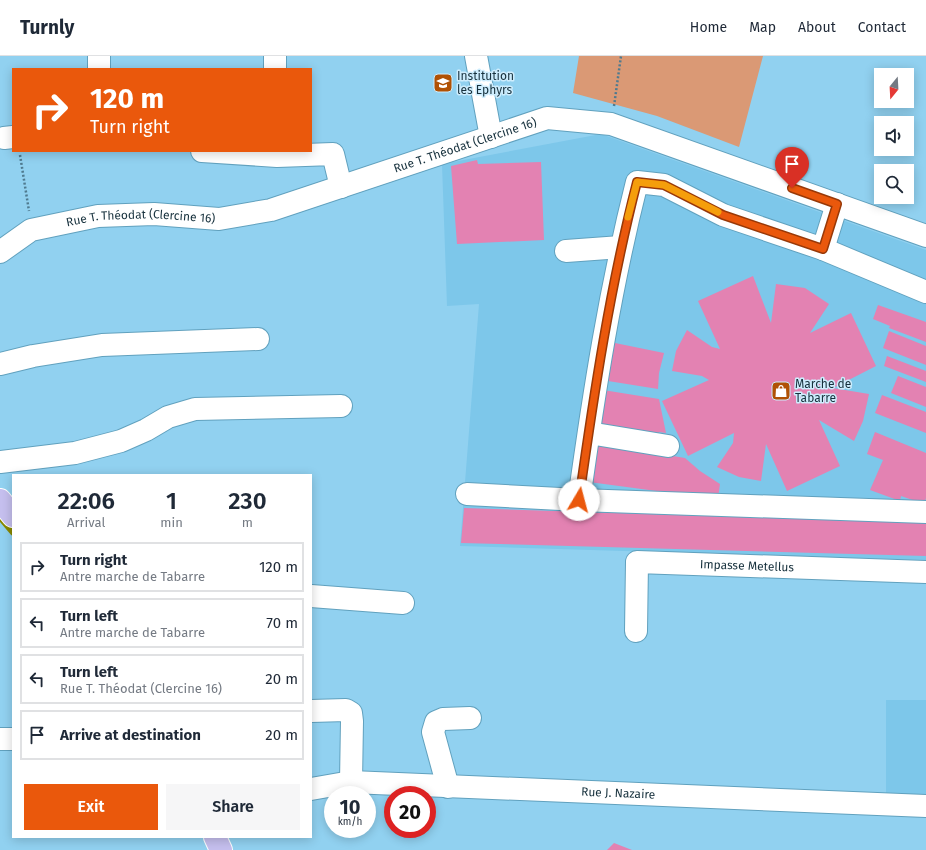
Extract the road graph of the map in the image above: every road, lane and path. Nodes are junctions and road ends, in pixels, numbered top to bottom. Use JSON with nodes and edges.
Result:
{"nodes":[{"id":1,"x":99,"y":56,"type":"edge"},
{"id":2,"x":275,"y":56,"type":"edge"},
{"id":3,"x":476,"y":56,"type":"edge"},
{"id":4,"x":621,"y":56,"type":"edge"},
{"id":5,"x":99,"y":68,"type":"edge"},
{"id":6,"x":275,"y":68,"type":"edge"},
{"id":7,"x":611,"y":124,"type":"junction"},
{"id":8,"x":491,"y":137,"type":"junction"},
{"id":9,"x":14,"y":152,"type":"edge"},
{"id":10,"x":227,"y":152,"type":"edge"},
{"id":11,"x":277,"y":154,"type":"edge"},
{"id":12,"x":341,"y":187,"type":"junction"},
{"id":13,"x":837,"y":204,"type":"junction"},
{"id":14,"x":31,"y":230,"type":"junction"},
{"id":15,"x":926,"y":236,"type":"edge"},
{"id":16,"x":621,"y":247,"type":"junction"},
{"id":17,"x":823,"y":249,"type":"junction"},
{"id":18,"x":566,"y":251,"type":"dead end"},
{"id":19,"x":0,"y":252,"type":"edge"},
{"id":20,"x":926,"y":292,"type":"edge"},
{"id":21,"x":258,"y":338,"type":"dead end"},
{"id":22,"x":0,"y":364,"type":"edge"},
{"id":23,"x":341,"y":406,"type":"dead end"},
{"id":24,"x":588,"y":433,"type":"junction"},
{"id":25,"x":668,"y":446,"type":"dead end"},
{"id":26,"x":0,"y":462,"type":"edge"},
{"id":27,"x":467,"y":494,"type":"dead end"},
{"id":28,"x":0,"y":500,"type":"edge"},
{"id":29,"x":579,"y":500,"type":"junction"},
{"id":30,"x":926,"y":512,"type":"edge"},
{"id":31,"x":12,"y":515,"type":"edge"},
{"id":32,"x":926,"y":572,"type":"edge"},
{"id":33,"x":312,"y":596,"type":"edge"},
{"id":34,"x":403,"y":603,"type":"dead end"},
{"id":35,"x":636,"y":631,"type":"dead end"},
{"id":36,"x":312,"y":711,"type":"edge"},
{"id":37,"x":470,"y":718,"type":"dead end"},
{"id":38,"x":0,"y":739,"type":"edge"},
{"id":39,"x":12,"y":739,"type":"edge"},
{"id":40,"x":351,"y":782,"type":"junction"},
{"id":41,"x":448,"y":787,"type":"junction"},
{"id":42,"x":312,"y":789,"type":"edge"},
{"id":43,"x":926,"y":806,"type":"edge"},
{"id":44,"x":215,"y":838,"type":"edge"},
{"id":45,"x":221,"y":850,"type":"edge"}],
"edges":[{"from":1,"to":5,"type":"street"},
{"from":2,"to":6,"type":"street"},
{"from":3,"to":8,"type":"street"},
{"from":4,"to":7,"type":"path"},
{"from":7,"to":8,"type":"street","name":"Rue T. Théodat (Clercine 16)"},
{"from":7,"to":13,"type":"street","name":"Rue T. Théodat (Clercine 16)"},
{"from":8,"to":12,"type":"street","name":"Rue T. Théodat (Clercine 16)"},
{"from":9,"to":14,"type":"path"},
{"from":10,"to":11,"type":"street"},
{"from":11,"to":12,"type":"street"},
{"from":12,"to":14,"type":"street","name":"Rue T. Théodat (Clercine 16)"},
{"from":13,"to":15,"type":"street","name":"Rue T. Théodat (Clercine 16)"},
{"from":13,"to":17,"type":"street"},
{"from":14,"to":19,"type":"street","name":"Rue T. Théodat (Clercine 16)"},
{"from":16,"to":17,"type":"street"},
{"from":16,"to":18,"type":"street"},
{"from":16,"to":24,"type":"street"},
{"from":17,"to":20,"type":"street"},
{"from":21,"to":22,"type":"street"},
{"from":23,"to":26,"type":"street"},
{"from":24,"to":25,"type":"street"},
{"from":24,"to":29,"type":"street"},
{"from":27,"to":29,"type":"street"},
{"from":28,"to":31,"type":"main road"},
{"from":29,"to":30,"type":"street"},
{"from":32,"to":35,"type":"street","name":"Impasse Metellus"},
{"from":33,"to":34,"type":"street"},
{"from":36,"to":40,"type":"street"},
{"from":37,"to":41,"type":"street"},
{"from":38,"to":39,"type":"street"},
{"from":40,"to":41,"type":"street","name":"Rue J. Nazaire"},
{"from":40,"to":42,"type":"street","name":"Rue J. Nazaire"},
{"from":41,"to":43,"type":"street","name":"Rue J. Nazaire"},
{"from":44,"to":45,"type":"main road"}]}
